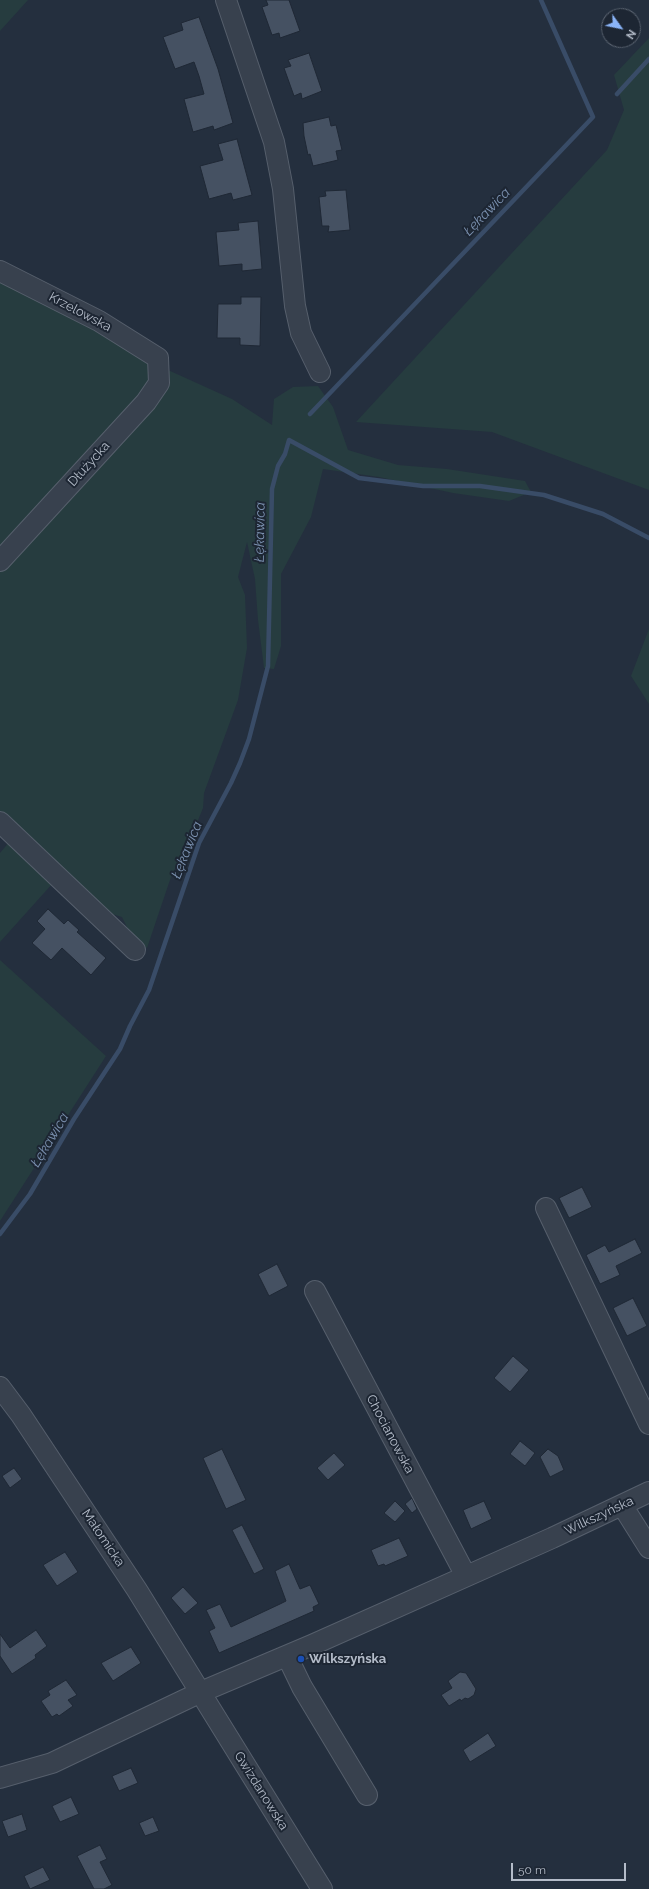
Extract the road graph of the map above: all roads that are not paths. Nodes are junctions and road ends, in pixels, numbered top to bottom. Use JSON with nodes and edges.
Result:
{"nodes":[{"id":1,"x":226,"y":0,"type":"edge"},
{"id":2,"x":0,"y":270,"type":"edge"},
{"id":3,"x":158,"y":358,"type":"joint"},
{"id":4,"x":320,"y":372,"type":"dead end"},
{"id":5,"x":0,"y":561,"type":"edge"},
{"id":6,"x":0,"y":822,"type":"edge"},
{"id":7,"x":135,"y":950,"type":"dead end"},
{"id":8,"x":546,"y":1208,"type":"dead end"},
{"id":9,"x":316,"y":1292,"type":"dead end"},
{"id":10,"x":0,"y":1387,"type":"edge"},
{"id":11,"x":649,"y":1424,"type":"edge"},
{"id":12,"x":649,"y":1492,"type":"edge"},
{"id":13,"x":622,"y":1505,"type":"junction"},
{"id":14,"x":649,"y":1548,"type":"edge"},
{"id":15,"x":466,"y":1576,"type":"junction"},
{"id":16,"x":287,"y":1656,"type":"junction"},
{"id":17,"x":201,"y":1692,"type":"junction"},
{"id":18,"x":0,"y":1778,"type":"edge"},
{"id":19,"x":367,"y":1795,"type":"dead end"},
{"id":20,"x":322,"y":1889,"type":"edge"}],
"edges":[{"from":1,"to":4,"type":"street"},
{"from":2,"to":3,"type":"street","name":"Krzelowska"},
{"from":3,"to":5,"type":"street","name":"Dłużycka"},
{"from":6,"to":7,"type":"street"},
{"from":8,"to":11,"type":"street"},
{"from":9,"to":15,"type":"street","name":"Chocianowska"},
{"from":10,"to":17,"type":"street","name":"Małomicka"},
{"from":12,"to":13,"type":"street","name":"Wilkszyńska"},
{"from":13,"to":14,"type":"street"},
{"from":13,"to":15,"type":"street","name":"Wilkszyńska"},
{"from":15,"to":16,"type":"street","name":"Wilkszyńska"},
{"from":16,"to":17,"type":"street","name":"Wilkszyńska"},
{"from":16,"to":19,"type":"street"},
{"from":17,"to":18,"type":"street","name":"Wilkszyńska"},
{"from":17,"to":20,"type":"street","name":"Gwizdanowska"}]}
